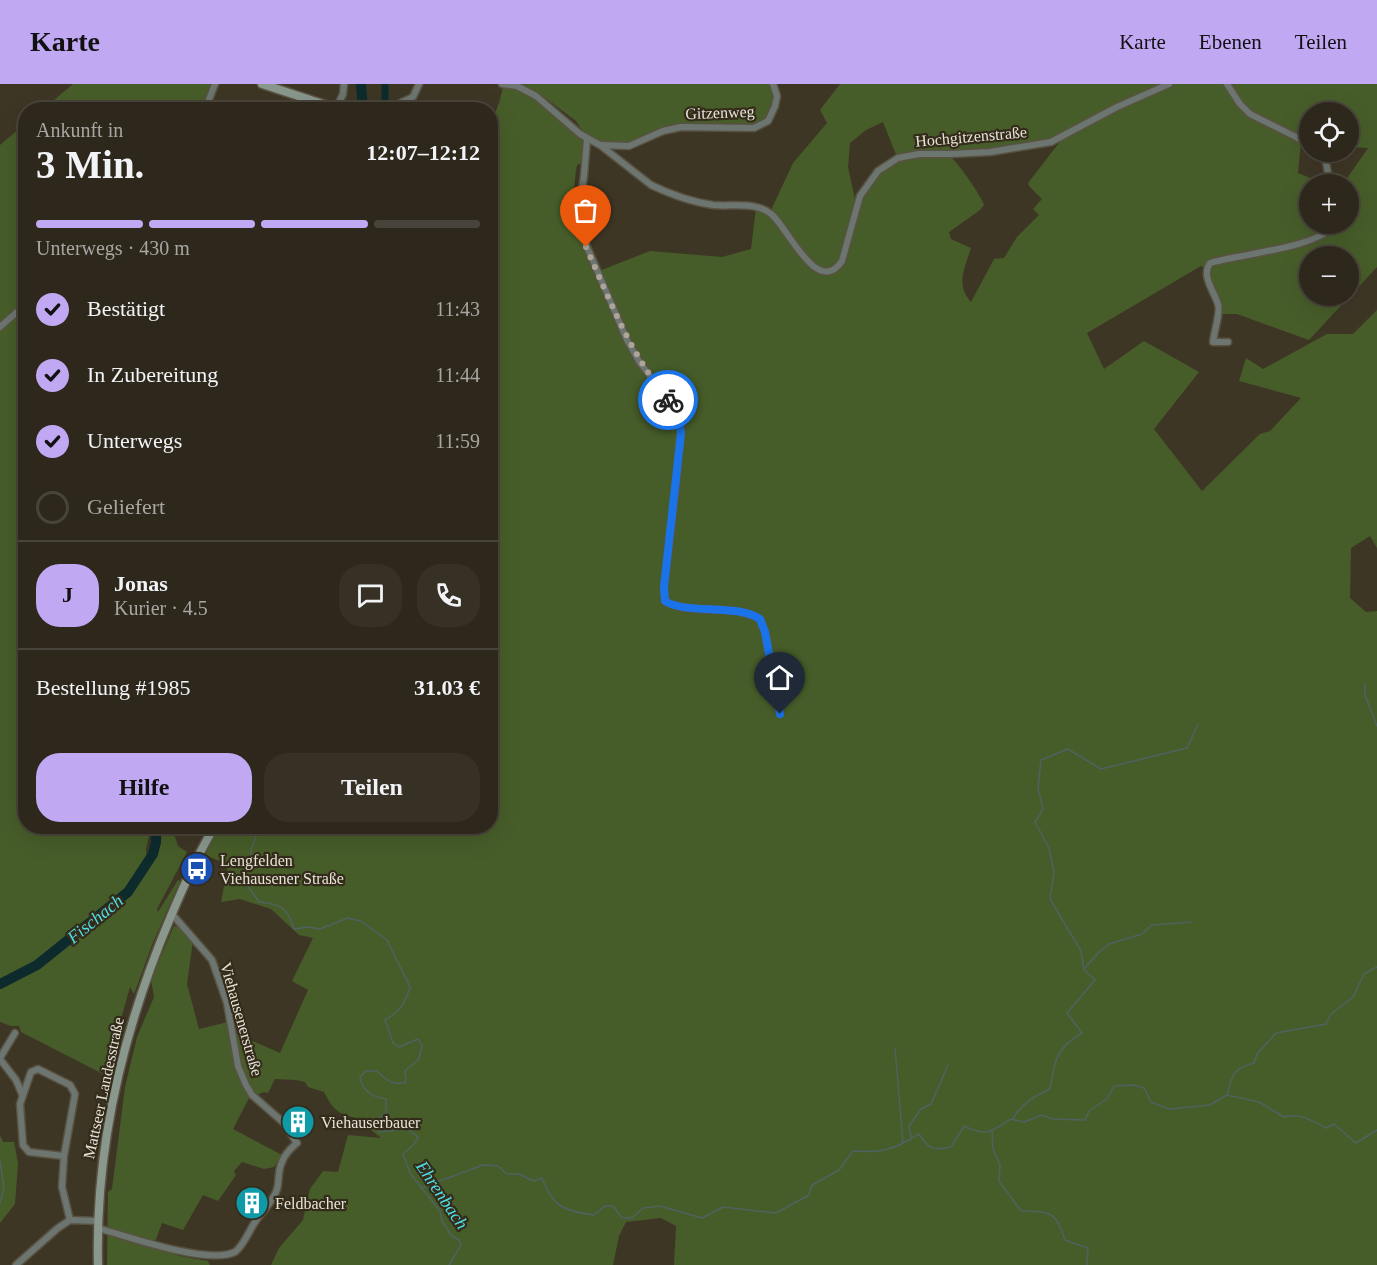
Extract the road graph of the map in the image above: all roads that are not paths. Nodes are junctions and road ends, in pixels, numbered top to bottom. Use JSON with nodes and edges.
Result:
{"nodes":[{"id":1,"x":215,"y":84,"type":"edge"},
{"id":2,"x":262,"y":84,"type":"edge"},
{"id":3,"x":344,"y":84,"type":"edge"},
{"id":4,"x":419,"y":84,"type":"edge"},
{"id":5,"x":502,"y":84,"type":"edge"},
{"id":6,"x":773,"y":84,"type":"edge"},
{"id":7,"x":1169,"y":84,"type":"edge"},
{"id":8,"x":1227,"y":84,"type":"edge"},
{"id":9,"x":208,"y":102,"type":"edge"},
{"id":10,"x":317,"y":102,"type":"edge"},
{"id":11,"x":341,"y":102,"type":"edge"},
{"id":12,"x":400,"y":102,"type":"edge"},
{"id":13,"x":1299,"y":138,"type":"edge"},
{"id":14,"x":587,"y":139,"type":"junction"},
{"id":15,"x":600,"y":145,"type":"junction"},
{"id":16,"x":1322,"y":234,"type":"edge"},
{"id":17,"x":18,"y":311,"type":"edge"},
{"id":18,"x":0,"y":327,"type":"edge"},
{"id":19,"x":1228,"y":342,"type":"dead end"},
{"id":20,"x":780,"y":714,"type":"dead end"},
{"id":21,"x":211,"y":834,"type":"edge"},
{"id":22,"x":172,"y":914,"type":"junction"},
{"id":23,"x":15,"y":1033,"type":"dead end"},
{"id":24,"x":0,"y":1059,"type":"edge"},
{"id":25,"x":22,"y":1095,"type":"junction"},
{"id":26,"x":64,"y":1156,"type":"junction"},
{"id":27,"x":70,"y":1220,"type":"junction"},
{"id":28,"x":98,"y":1224,"type":"junction"},
{"id":29,"x":16,"y":1265,"type":"edge"},
{"id":30,"x":98,"y":1265,"type":"edge"}],
"edges":[{"from":1,"to":9,"type":"street"},
{"from":2,"to":10,"type":"main road"},
{"from":3,"to":11,"type":"street"},
{"from":4,"to":12,"type":"street"},
{"from":5,"to":14,"type":"street","name":"Hochgitzenstraße"},
{"from":6,"to":15,"type":"street","name":"Gitzenweg"},
{"from":7,"to":15,"type":"street","name":"Hochgitzenstraße"},
{"from":8,"to":13,"type":"street"},
{"from":14,"to":15,"type":"street","name":"Hochgitzenstraße"},
{"from":14,"to":20,"type":"street"},
{"from":16,"to":19,"type":"street"},
{"from":17,"to":18,"type":"street"},
{"from":21,"to":22,"type":"main road","name":"Mattseer Landesstraße"},
{"from":22,"to":28,"type":"main road","name":"Mattseer Landesstraße"},
{"from":22,"to":28,"type":"street","name":"Viehausenerstraße"},
{"from":23,"to":24,"type":"street"},
{"from":24,"to":25,"type":"street"},
{"from":25,"to":26,"type":"street"},
{"from":25,"to":26,"type":"street"},
{"from":26,"to":27,"type":"street"},
{"from":27,"to":28,"type":"street"},
{"from":27,"to":29,"type":"street"},
{"from":28,"to":30,"type":"main road","name":"Mattseer Landesstraße"}]}
